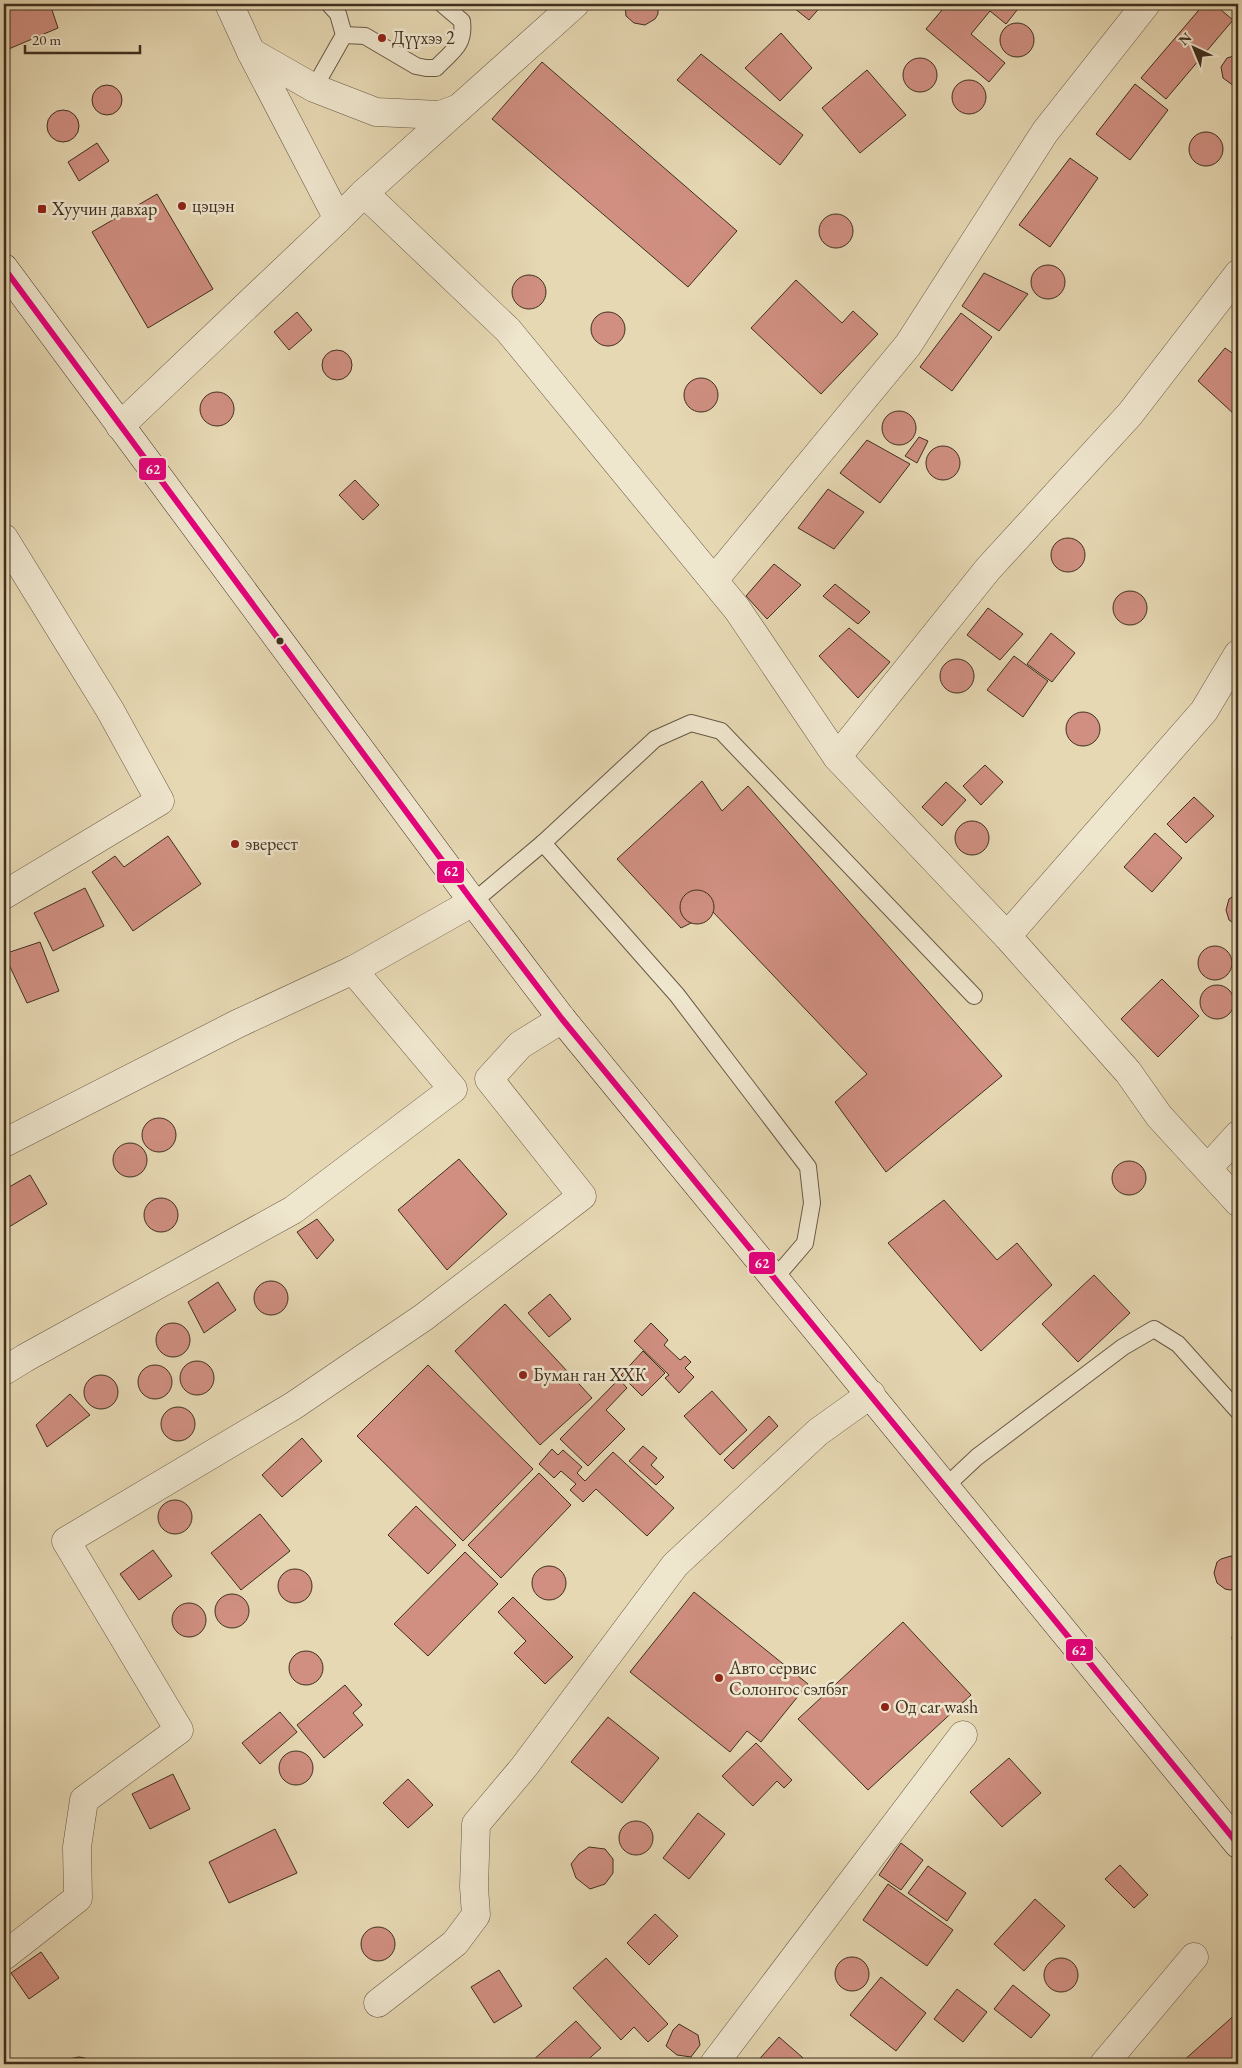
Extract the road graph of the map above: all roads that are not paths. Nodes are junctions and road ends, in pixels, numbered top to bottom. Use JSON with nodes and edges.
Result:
{"nodes":[{"id":1,"x":229,"y":4,"type":"edge"},
{"id":2,"x":329,"y":4,"type":"edge"},
{"id":3,"x":442,"y":4,"type":"edge"},
{"id":4,"x":575,"y":4,"type":"edge"},
{"id":5,"x":1146,"y":4,"type":"edge"},
{"id":6,"x":344,"y":35,"type":"junction"},
{"id":7,"x":251,"y":52,"type":"junction"},
{"id":8,"x":314,"y":88,"type":"junction"},
{"id":9,"x":459,"y":108,"type":"junction"},
{"id":10,"x":364,"y":193,"type":"junction"},
{"id":11,"x":338,"y":219,"type":"junction"},
{"id":12,"x":4,"y":268,"type":"edge"},
{"id":13,"x":1238,"y":274,"type":"edge"},
{"id":14,"x":120,"y":426,"type":"junction"},
{"id":15,"x":4,"y":538,"type":"edge"},
{"id":16,"x":714,"y":580,"type":"junction"},
{"id":17,"x":1238,"y":654,"type":"edge"},
{"id":18,"x":836,"y":757,"type":"junction"},
{"id":19,"x":543,"y":843,"type":"junction"},
{"id":20,"x":4,"y":895,"type":"edge"},
{"id":21,"x":472,"y":902,"type":"junction"},
{"id":22,"x":1007,"y":936,"type":"junction"},
{"id":23,"x":353,"y":970,"type":"junction"},
{"id":24,"x":974,"y":996,"type":"dead end"},
{"id":25,"x":562,"y":1019,"type":"junction"},
{"id":26,"x":1238,"y":1135,"type":"edge"},
{"id":27,"x":4,"y":1143,"type":"edge"},
{"id":28,"x":1208,"y":1168,"type":"junction"},
{"id":29,"x":1238,"y":1202,"type":"edge"},
{"id":30,"x":775,"y":1278,"type":"junction"},
{"id":31,"x":4,"y":1371,"type":"edge"},
{"id":32,"x":871,"y":1394,"type":"junction"},
{"id":33,"x":1238,"y":1412,"type":"edge"},
{"id":34,"x":946,"y":1486,"type":"junction"},
{"id":35,"x":962,"y":1735,"type":"dead end"},
{"id":36,"x":1238,"y":1844,"type":"edge"},
{"id":37,"x":4,"y":1956,"type":"edge"},
{"id":38,"x":1194,"y":1956,"type":"dead end"},
{"id":39,"x":378,"y":2003,"type":"dead end"},
{"id":40,"x":714,"y":2064,"type":"edge"},
{"id":41,"x":1104,"y":2064,"type":"edge"}],
"edges":[{"from":1,"to":7,"type":"street"},
{"from":2,"to":6,"type":"lane"},
{"from":3,"to":6,"type":"lane"},
{"from":4,"to":9,"type":"street"},
{"from":5,"to":16,"type":"street"},
{"from":6,"to":8,"type":"lane"},
{"from":7,"to":8,"type":"street"},
{"from":7,"to":11,"type":"street"},
{"from":8,"to":9,"type":"street"},
{"from":9,"to":10,"type":"street"},
{"from":10,"to":11,"type":"street"},
{"from":10,"to":16,"type":"street"},
{"from":11,"to":14,"type":"street"},
{"from":12,"to":14,"type":"street"},
{"from":13,"to":18,"type":"street"},
{"from":14,"to":21,"type":"street"},
{"from":15,"to":20,"type":"street"},
{"from":16,"to":18,"type":"street"},
{"from":17,"to":22,"type":"street"},
{"from":18,"to":22,"type":"street"},
{"from":19,"to":21,"type":"lane"},
{"from":19,"to":24,"type":"lane"},
{"from":19,"to":30,"type":"lane"},
{"from":21,"to":23,"type":"street"},
{"from":21,"to":25,"type":"street"},
{"from":22,"to":28,"type":"street"},
{"from":23,"to":27,"type":"street"},
{"from":23,"to":31,"type":"street"},
{"from":25,"to":30,"type":"street"},
{"from":25,"to":37,"type":"street"},
{"from":26,"to":28,"type":"street"},
{"from":28,"to":29,"type":"street"},
{"from":30,"to":32,"type":"street"},
{"from":32,"to":34,"type":"street"},
{"from":32,"to":39,"type":"street"},
{"from":33,"to":34,"type":"lane"},
{"from":34,"to":36,"type":"street"},
{"from":35,"to":40,"type":"street"},
{"from":38,"to":41,"type":"street"}]}
